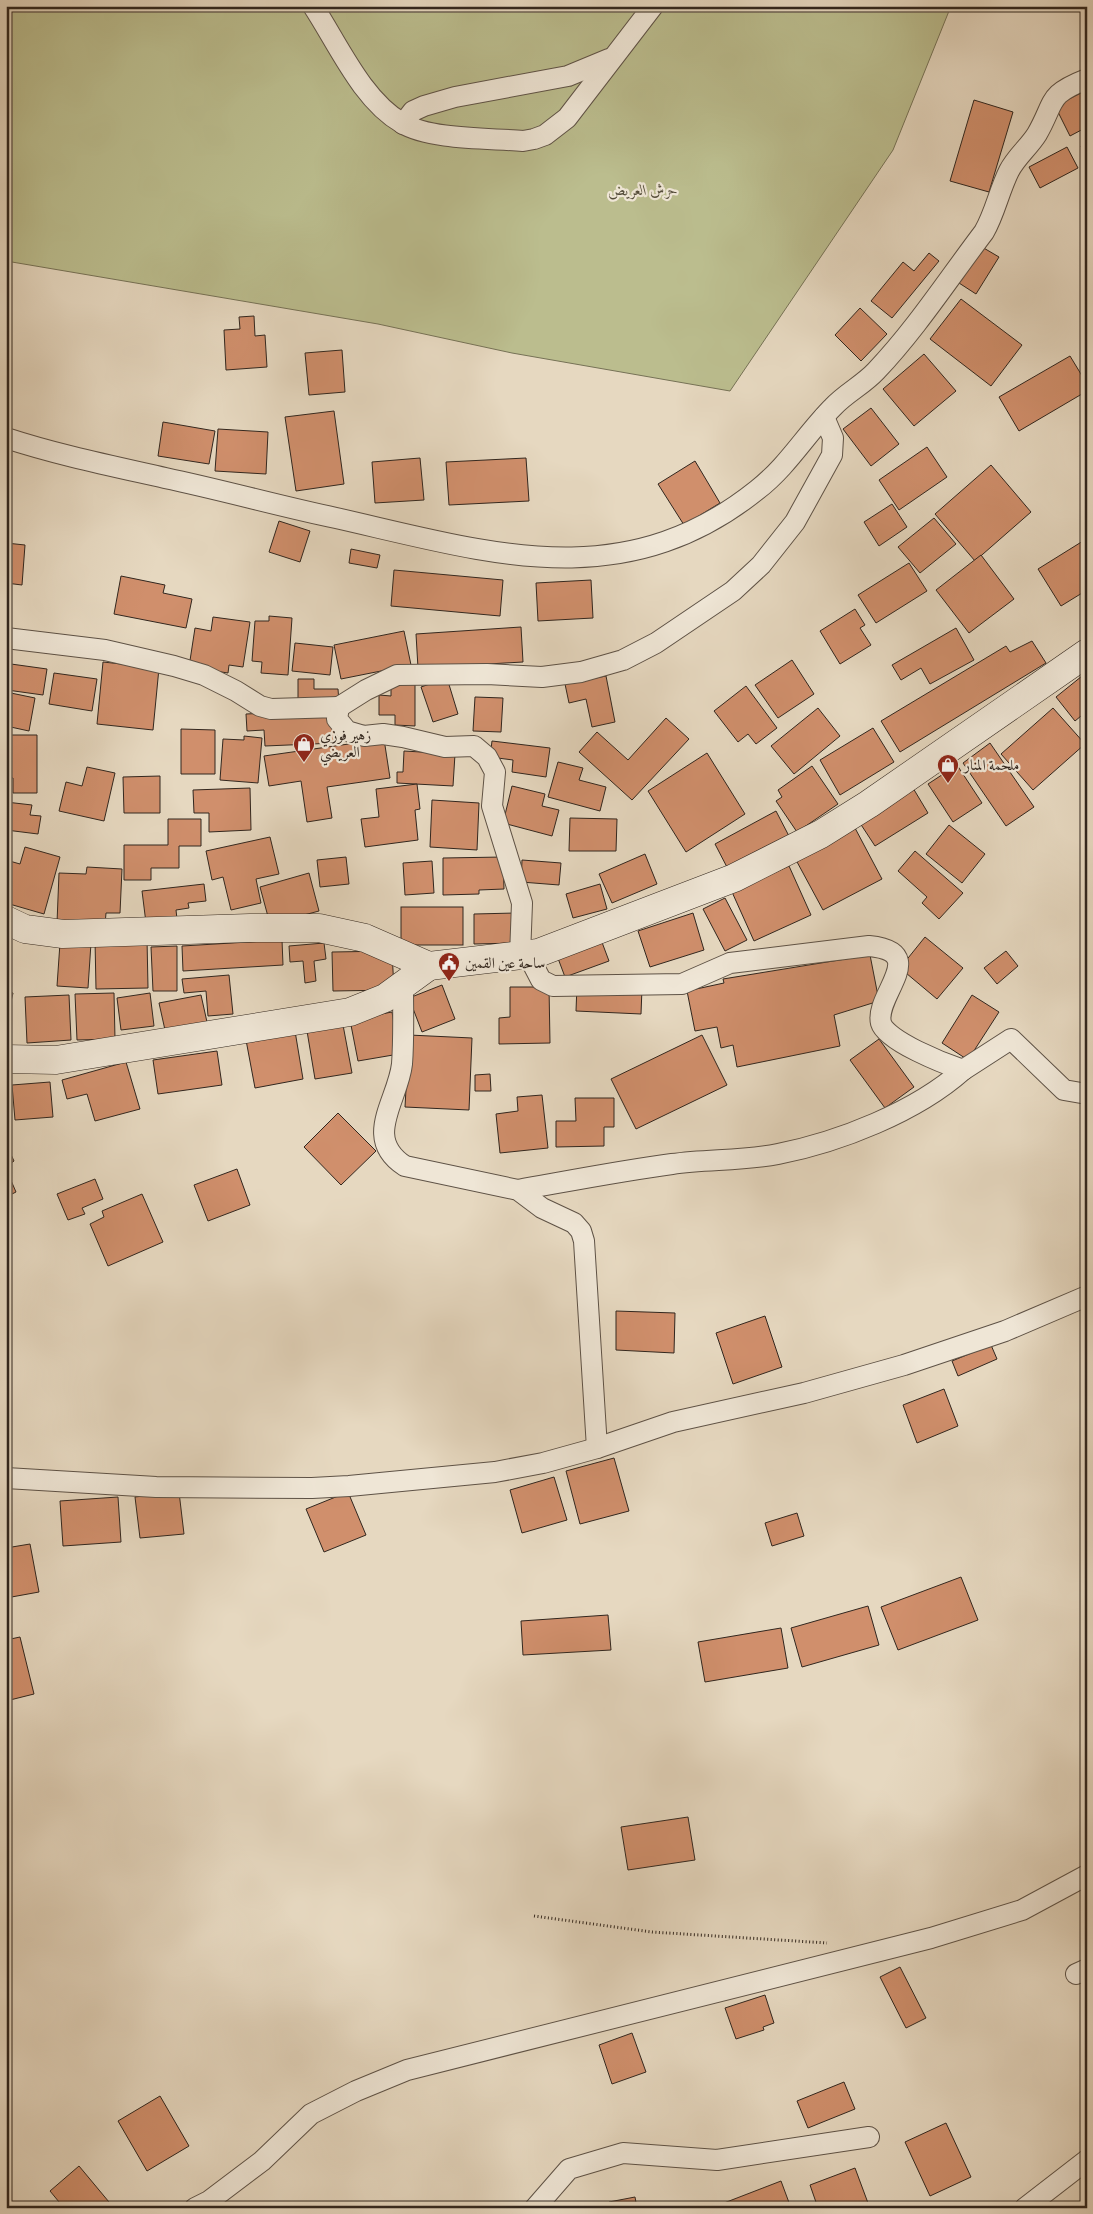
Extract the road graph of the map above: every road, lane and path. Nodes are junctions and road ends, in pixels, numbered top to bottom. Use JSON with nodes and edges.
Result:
{"nodes":[{"id":1,"x":312,"y":6,"type":"edge"},
{"id":2,"x":653,"y":6,"type":"edge"},
{"id":3,"x":611,"y":59,"type":"junction"},
{"id":4,"x":1087,"y":79,"type":"edge"},
{"id":5,"x":403,"y":124,"type":"junction"},
{"id":6,"x":824,"y":417,"type":"junction"},
{"id":7,"x":6,"y":438,"type":"edge"},
{"id":8,"x":6,"y":638,"type":"edge"},
{"id":9,"x":1087,"y":653,"type":"edge"},
{"id":10,"x":338,"y":707,"type":"junction"},
{"id":11,"x":6,"y":920,"type":"edge"},
{"id":12,"x":524,"y":956,"type":"junction"},
{"id":13,"x":429,"y":966,"type":"junction"},
{"id":14,"x":403,"y":986,"type":"junction"},
{"id":15,"x":6,"y":1059,"type":"edge"},
{"id":16,"x":963,"y":1070,"type":"junction"},
{"id":17,"x":1087,"y":1094,"type":"edge"},
{"id":18,"x":518,"y":1190,"type":"junction"},
{"id":19,"x":1087,"y":1296,"type":"edge"},
{"id":20,"x":597,"y":1448,"type":"junction"},
{"id":21,"x":6,"y":1478,"type":"edge"},
{"id":22,"x":1087,"y":1875,"type":"edge"},
{"id":23,"x":534,"y":1916,"type":"dead end"},
{"id":24,"x":830,"y":1943,"type":"dead end"},
{"id":25,"x":868,"y":2137,"type":"dead end"},
{"id":26,"x":1087,"y":2160,"type":"edge"},
{"id":27,"x":195,"y":2208,"type":"edge"},
{"id":28,"x":535,"y":2208,"type":"edge"},
{"id":29,"x":1026,"y":2208,"type":"edge"}],
"edges":[{"from":1,"to":5,"type":"street"},
{"from":2,"to":3,"type":"street"},
{"from":3,"to":5,"type":"street"},
{"from":3,"to":5,"type":"street"},
{"from":4,"to":6,"type":"street"},
{"from":6,"to":7,"type":"street"},
{"from":6,"to":10,"type":"street"},
{"from":8,"to":10,"type":"street"},
{"from":9,"to":12,"type":"street"},
{"from":10,"to":12,"type":"street"},
{"from":11,"to":13,"type":"street"},
{"from":12,"to":13,"type":"street"},
{"from":12,"to":16,"type":"street"},
{"from":13,"to":14,"type":"street"},
{"from":14,"to":15,"type":"street"},
{"from":14,"to":18,"type":"street"},
{"from":16,"to":17,"type":"street"},
{"from":16,"to":18,"type":"street"},
{"from":18,"to":20,"type":"street"},
{"from":19,"to":20,"type":"street"},
{"from":20,"to":21,"type":"street"},
{"from":22,"to":27,"type":"street"},
{"from":23,"to":24,"type":"path"},
{"from":25,"to":28,"type":"street"},
{"from":26,"to":29,"type":"street"}]}
